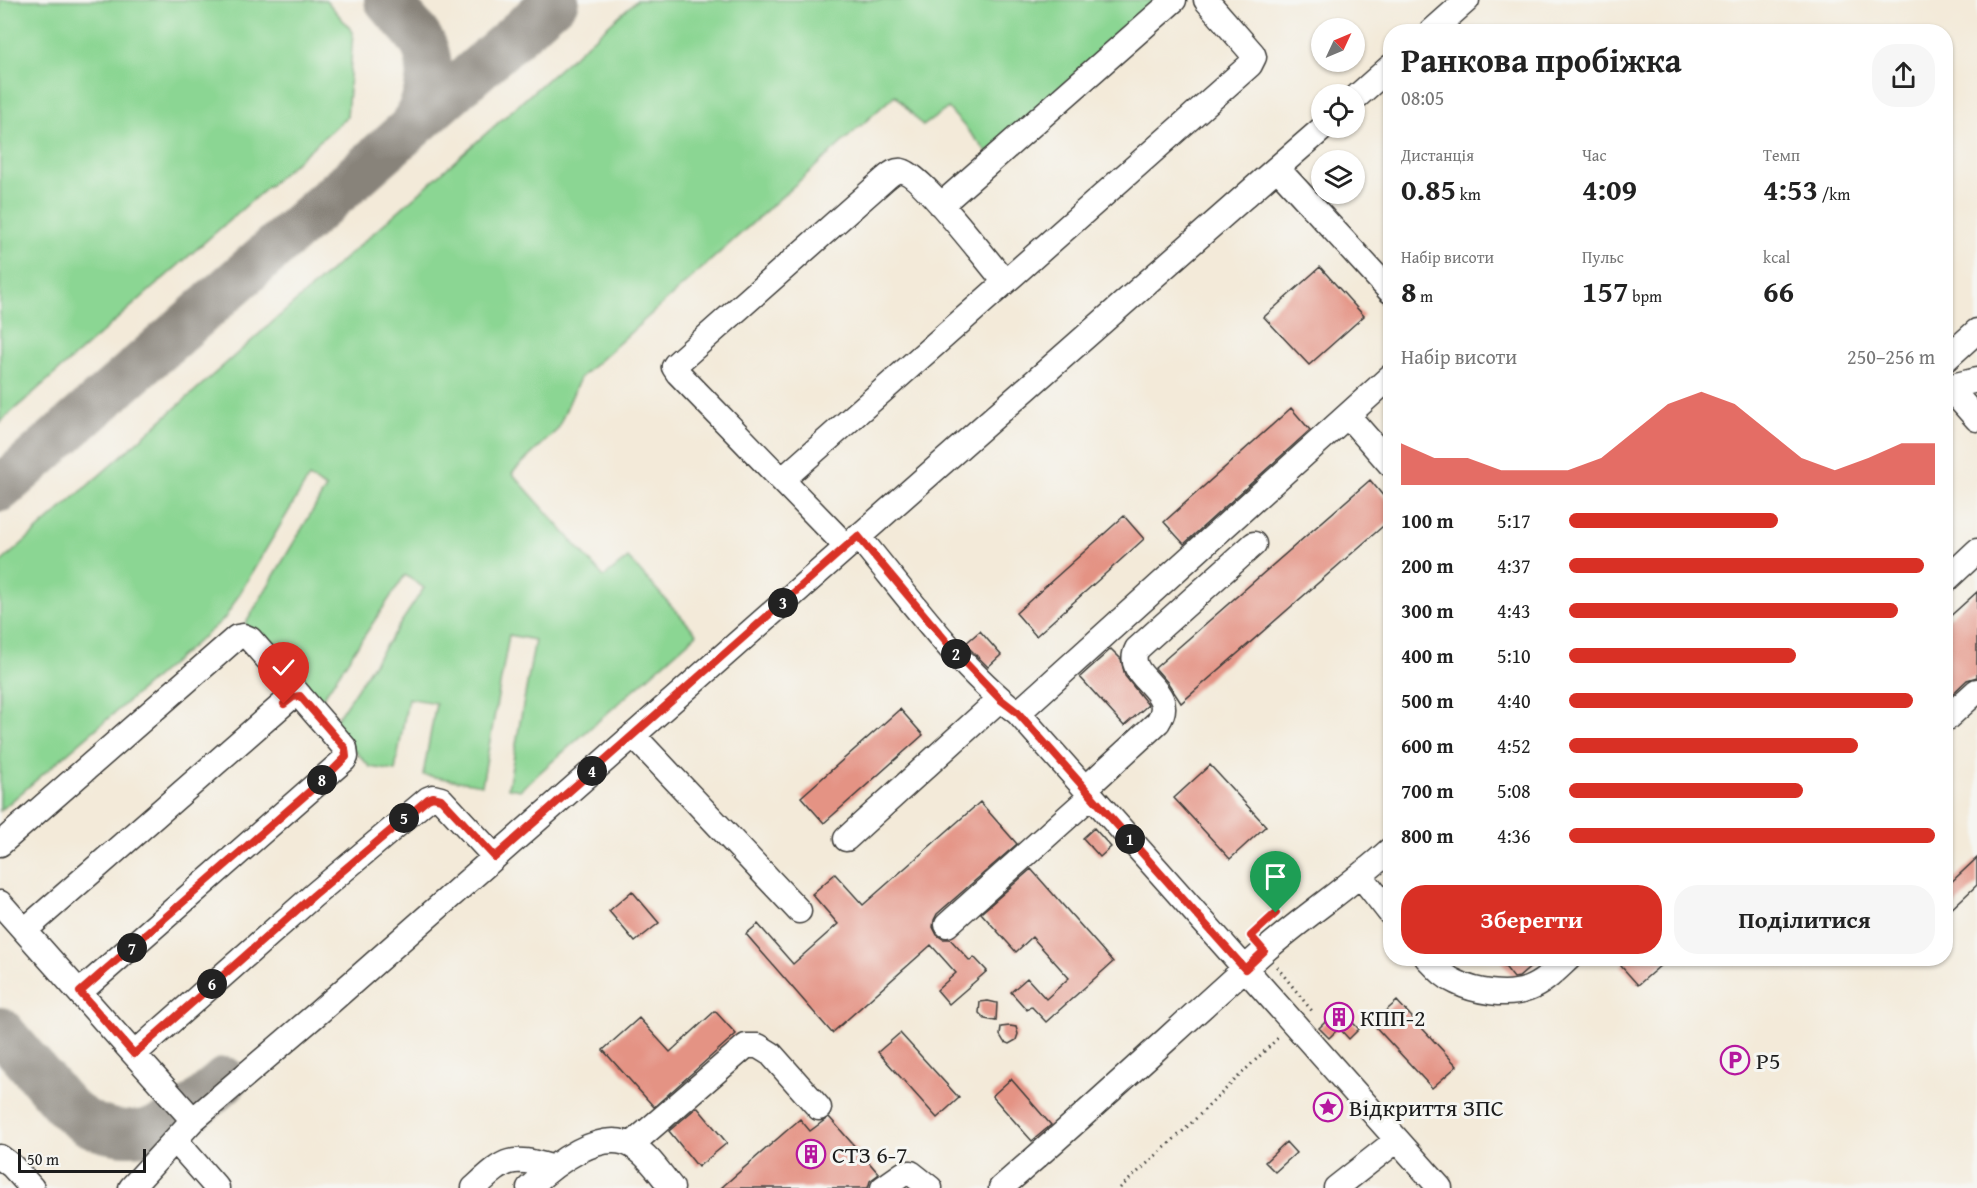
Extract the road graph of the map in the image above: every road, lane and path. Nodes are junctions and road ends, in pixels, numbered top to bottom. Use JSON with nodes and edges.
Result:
{"nodes":[{"id":1,"x":1174,"y":0,"type":"edge"},
{"id":2,"x":1206,"y":0,"type":"edge"},
{"id":3,"x":1467,"y":0,"type":"edge"},
{"id":4,"x":1440,"y":24,"type":"edge"},
{"id":5,"x":1383,"y":73,"type":"edge"},
{"id":6,"x":1365,"y":89,"type":"edge"},
{"id":7,"x":1312,"y":138,"type":"edge"},
{"id":8,"x":1277,"y":168,"type":"junction"},
{"id":9,"x":941,"y":205,"type":"junction"},
{"id":10,"x":1005,"y":282,"type":"junction"},
{"id":11,"x":1383,"y":283,"type":"edge"},
{"id":12,"x":1977,"y":332,"type":"edge"},
{"id":13,"x":1953,"y":353,"type":"edge"},
{"id":14,"x":1977,"y":381,"type":"edge"},
{"id":15,"x":1383,"y":384,"type":"edge"},
{"id":16,"x":1953,"y":385,"type":"edge"},
{"id":17,"x":1953,"y":393,"type":"edge"},
{"id":18,"x":1348,"y":416,"type":"junction"},
{"id":19,"x":1977,"y":419,"type":"edge"},
{"id":20,"x":1383,"y":456,"type":"edge"},
{"id":21,"x":782,"y":480,"type":"junction"},
{"id":22,"x":852,"y":541,"type":"junction"},
{"id":23,"x":1254,"y":544,"type":"dead end"},
{"id":24,"x":1977,"y":551,"type":"edge"},
{"id":25,"x":1953,"y":573,"type":"edge"},
{"id":26,"x":1977,"y":691,"type":"edge"},
{"id":27,"x":300,"y":696,"type":"junction"},
{"id":28,"x":1009,"y":706,"type":"junction"},
{"id":29,"x":1953,"y":713,"type":"edge"},
{"id":30,"x":633,"y":735,"type":"junction"},
{"id":31,"x":1088,"y":792,"type":"junction"},
{"id":32,"x":846,"y":839,"type":"dead end"},
{"id":33,"x":0,"y":844,"type":"edge"},
{"id":34,"x":1383,"y":856,"type":"edge"},
{"id":35,"x":495,"y":857,"type":"junction"},
{"id":36,"x":1361,"y":876,"type":"junction"},
{"id":37,"x":0,"y":903,"type":"edge"},
{"id":38,"x":1383,"y":904,"type":"edge"},
{"id":39,"x":798,"y":911,"type":"dead end"},
{"id":40,"x":947,"y":925,"type":"dead end"},
{"id":41,"x":25,"y":930,"type":"junction"},
{"id":42,"x":1264,"y":951,"type":"junction"},
{"id":43,"x":1435,"y":966,"type":"edge"},
{"id":44,"x":1560,"y":966,"type":"edge"},
{"id":45,"x":1245,"y":969,"type":"junction"},
{"id":46,"x":80,"y":992,"type":"junction"},
{"id":47,"x":1304,"y":1020,"type":"junction"},
{"id":48,"x":134,"y":1054,"type":"junction"},
{"id":49,"x":819,"y":1108,"type":"dead end"},
{"id":50,"x":193,"y":1120,"type":"junction"},
{"id":51,"x":175,"y":1140,"type":"junction"},
{"id":52,"x":1397,"y":1140,"type":"junction"},
{"id":53,"x":631,"y":1145,"type":"junction"},
{"id":54,"x":0,"y":1156,"type":"edge"},
{"id":55,"x":551,"y":1167,"type":"junction"},
{"id":56,"x":32,"y":1188,"type":"edge"},
{"id":57,"x":131,"y":1188,"type":"edge"},
{"id":58,"x":218,"y":1188,"type":"edge"},
{"id":59,"x":474,"y":1188,"type":"edge"},
{"id":60,"x":529,"y":1188,"type":"edge"},
{"id":61,"x":672,"y":1188,"type":"edge"},
{"id":62,"x":883,"y":1188,"type":"edge"},
{"id":63,"x":930,"y":1188,"type":"edge"},
{"id":64,"x":1001,"y":1188,"type":"edge"},
{"id":65,"x":1120,"y":1188,"type":"edge"},
{"id":66,"x":1336,"y":1188,"type":"edge"},
{"id":67,"x":1440,"y":1188,"type":"edge"}],
"edges":[{"from":1,"to":9,"type":"lane"},
{"from":2,"to":10,"type":"lane"},
{"from":3,"to":4,"type":"lane"},
{"from":5,"to":6,"type":"lane"},
{"from":7,"to":8,"type":"lane"},
{"from":8,"to":11,"type":"lane"},
{"from":8,"to":22,"type":"lane"},
{"from":9,"to":10,"type":"lane"},
{"from":9,"to":21,"type":"lane"},
{"from":10,"to":21,"type":"lane"},
{"from":12,"to":13,"type":"lane"},
{"from":14,"to":16,"type":"lane"},
{"from":15,"to":18,"type":"lane"},
{"from":17,"to":19,"type":"lane"},
{"from":18,"to":20,"type":"lane"},
{"from":18,"to":28,"type":"lane"},
{"from":21,"to":22,"type":"lane"},
{"from":22,"to":28,"type":"lane"},
{"from":22,"to":30,"type":"lane"},
{"from":23,"to":31,"type":"lane"},
{"from":24,"to":25,"type":"lane"},
{"from":26,"to":29,"type":"lane"},
{"from":27,"to":33,"type":"lane"},
{"from":27,"to":41,"type":"lane"},
{"from":27,"to":46,"type":"lane"},
{"from":28,"to":31,"type":"lane"},
{"from":28,"to":32,"type":"lane"},
{"from":30,"to":35,"type":"lane"},
{"from":30,"to":39,"type":"lane"},
{"from":31,"to":40,"type":"lane"},
{"from":31,"to":45,"type":"lane"},
{"from":34,"to":36,"type":"lane"},
{"from":35,"to":48,"type":"lane"},
{"from":35,"to":50,"type":"lane"},
{"from":36,"to":38,"type":"lane"},
{"from":36,"to":42,"type":"lane"},
{"from":37,"to":41,"type":"lane"},
{"from":41,"to":46,"type":"lane"},
{"from":42,"to":45,"type":"lane"},
{"from":42,"to":47,"type":"path"},
{"from":43,"to":44,"type":"lane"},
{"from":45,"to":47,"type":"lane"},
{"from":45,"to":64,"type":"lane"},
{"from":46,"to":48,"type":"lane"},
{"from":47,"to":52,"type":"lane"},
{"from":47,"to":65,"type":"path"},
{"from":48,"to":50,"type":"lane"},
{"from":49,"to":53,"type":"lane"},
{"from":50,"to":51,"type":"lane"},
{"from":51,"to":57,"type":"lane"},
{"from":51,"to":58,"type":"lane"},
{"from":52,"to":66,"type":"lane"},
{"from":52,"to":67,"type":"lane"},
{"from":53,"to":55,"type":"lane"},
{"from":53,"to":61,"type":"lane"},
{"from":54,"to":56,"type":"lane"},
{"from":55,"to":59,"type":"lane"},
{"from":55,"to":60,"type":"lane"},
{"from":62,"to":63,"type":"lane"}]}
